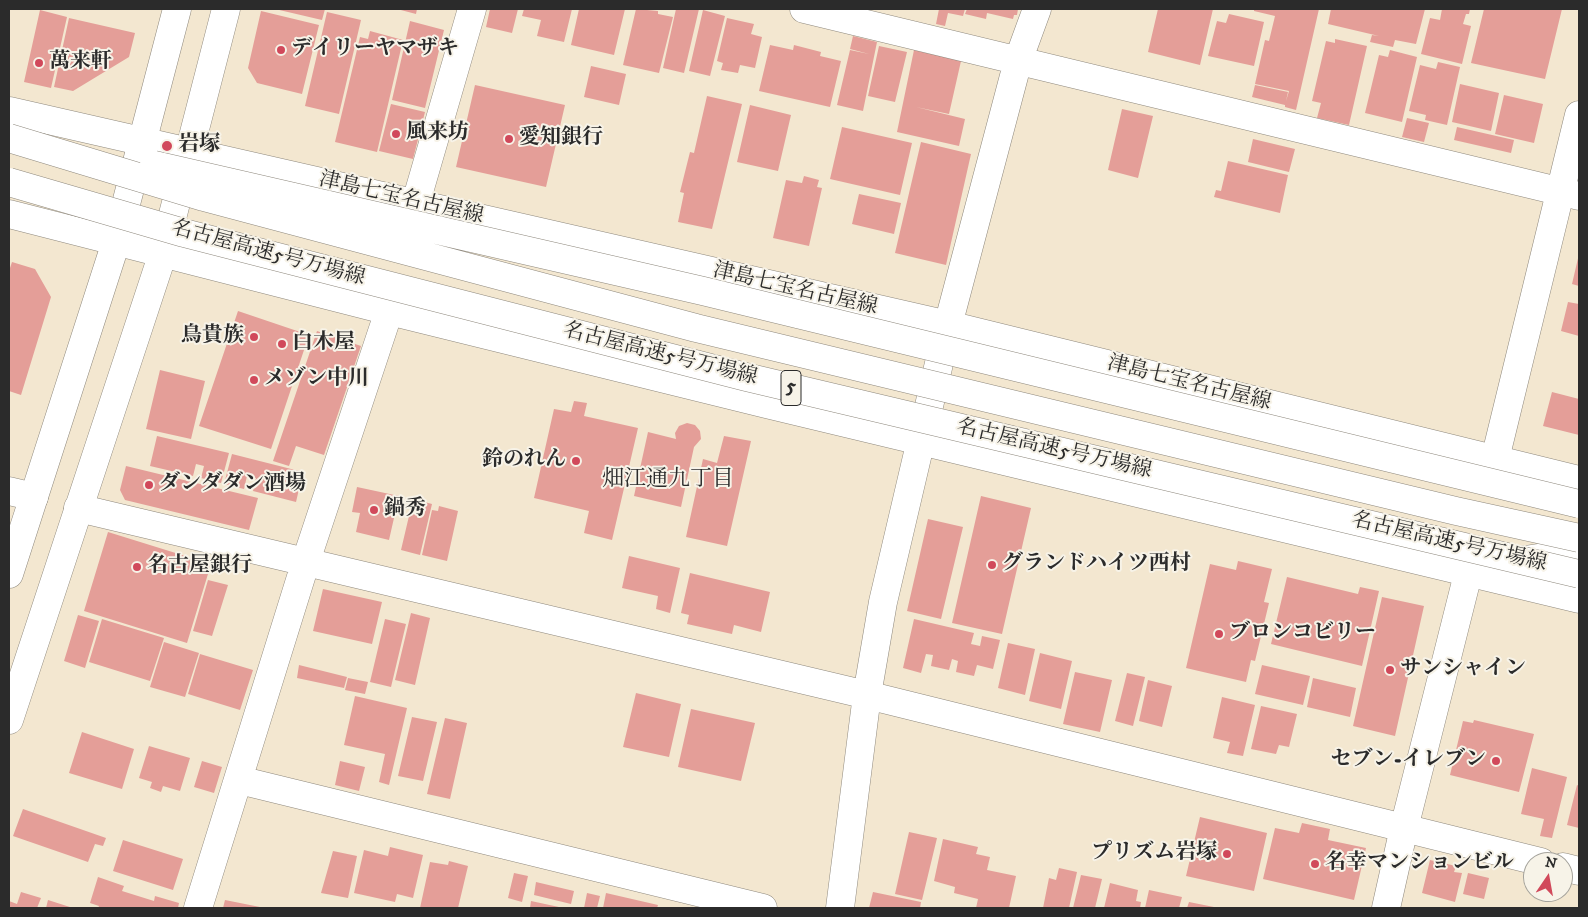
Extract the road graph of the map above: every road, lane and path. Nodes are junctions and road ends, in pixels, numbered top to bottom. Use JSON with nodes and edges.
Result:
{"nodes":[{"id":1,"x":177,"y":9,"type":"edge"},
{"id":2,"x":226,"y":9,"type":"edge"},
{"id":3,"x":472,"y":9,"type":"edge"},
{"id":4,"x":804,"y":9,"type":"edge"},
{"id":5,"x":1037,"y":9,"type":"edge"},
{"id":6,"x":1018,"y":61,"type":"junction"},
{"id":7,"x":9,"y":111,"type":"edge"},
{"id":8,"x":1579,"y":114,"type":"edge"},
{"id":9,"x":9,"y":131,"type":"edge"},
{"id":10,"x":9,"y":138,"type":"edge"},
{"id":11,"x":142,"y":140,"type":"junction"},
{"id":12,"x":189,"y":150,"type":"junction"},
{"id":13,"x":9,"y":182,"type":"edge"},
{"id":14,"x":1570,"y":193,"type":"edge"},
{"id":15,"x":416,"y":202,"type":"junction"},
{"id":16,"x":9,"y":214,"type":"edge"},
{"id":17,"x":116,"y":242,"type":"junction"},
{"id":18,"x":163,"y":254,"type":"junction"},
{"id":19,"x":389,"y":311,"type":"junction"},
{"id":20,"x":948,"y":325,"type":"junction"},
{"id":21,"x":920,"y":441,"type":"junction"},
{"id":22,"x":1495,"y":459,"type":"junction"},
{"id":23,"x":1579,"y":480,"type":"edge"},
{"id":24,"x":21,"y":494,"type":"edge"},
{"id":25,"x":1579,"y":504,"type":"edge"},
{"id":26,"x":78,"y":508,"type":"junction"},
{"id":27,"x":1579,"y":538,"type":"edge"},
{"id":28,"x":1579,"y":558,"type":"edge"},
{"id":29,"x":1525,"y":560,"type":"junction"},
{"id":30,"x":306,"y":561,"type":"junction"},
{"id":31,"x":9,"y":574,"type":"edge"},
{"id":32,"x":1468,"y":574,"type":"junction"},
{"id":33,"x":1579,"y":574,"type":"edge"},
{"id":34,"x":1579,"y":599,"type":"edge"},
{"id":35,"x":867,"y":695,"type":"junction"},
{"id":36,"x":9,"y":720,"type":"edge"},
{"id":37,"x":239,"y":780,"type":"junction"},
{"id":38,"x":1404,"y":828,"type":"junction"},
{"id":39,"x":1523,"y":858,"type":"edge"},
{"id":40,"x":198,"y":908,"type":"edge"},
{"id":41,"x":763,"y":908,"type":"edge"},
{"id":42,"x":840,"y":908,"type":"edge"},
{"id":43,"x":1386,"y":908,"type":"edge"}],
"edges":[{"from":1,"to":11,"type":"main road"},
{"from":2,"to":12,"type":"main road"},
{"from":3,"to":15,"type":"main road"},
{"from":4,"to":6,"type":"main road"},
{"from":5,"to":6,"type":"main road"},
{"from":6,"to":14,"type":"main road"},
{"from":6,"to":20,"type":"main road"},
{"from":7,"to":11,"type":"main road","name":"津島七宝名古屋線"},
{"from":8,"to":14,"type":"main road"},
{"from":9,"to":25,"type":"main road","bridge":true},
{"from":10,"to":27,"type":"main road","bridge":true},
{"from":11,"to":12,"type":"main road","name":"津島七宝名古屋線"},
{"from":11,"to":17,"type":"main road"},
{"from":12,"to":15,"type":"main road","name":"津島七宝名古屋線"},
{"from":12,"to":18,"type":"main road"},
{"from":13,"to":29,"type":"main road","name":"名古屋高速5号万場線","number":"5","bridge":true},
{"from":14,"to":22,"type":"main road"},
{"from":15,"to":20,"type":"main road","name":"津島七宝名古屋線"},
{"from":16,"to":17,"type":"main road"},
{"from":17,"to":18,"type":"main road"},
{"from":17,"to":24,"type":"main road"},
{"from":18,"to":19,"type":"main road"},
{"from":18,"to":26,"type":"main road"},
{"from":19,"to":21,"type":"main road"},
{"from":19,"to":30,"type":"main road"},
{"from":20,"to":21,"type":"main road"},
{"from":20,"to":22,"type":"main road","name":"津島七宝名古屋線"},
{"from":21,"to":32,"type":"main road"},
{"from":21,"to":35,"type":"main road"},
{"from":22,"to":23,"type":"main road","name":"津島七宝名古屋線"},
{"from":24,"to":31,"type":"main road"},
{"from":26,"to":30,"type":"main road"},
{"from":26,"to":36,"type":"main road"},
{"from":28,"to":29,"type":"main road"},
{"from":29,"to":33,"type":"main road","name":"名古屋高速5号万場線","number":"5","bridge":true},
{"from":30,"to":35,"type":"main road"},
{"from":30,"to":37,"type":"main road"},
{"from":32,"to":34,"type":"main road"},
{"from":32,"to":38,"type":"main road"},
{"from":35,"to":38,"type":"main road"},
{"from":35,"to":42,"type":"main road"},
{"from":37,"to":40,"type":"main road"},
{"from":37,"to":41,"type":"main road"},
{"from":38,"to":39,"type":"main road"},
{"from":38,"to":43,"type":"main road"}]}
